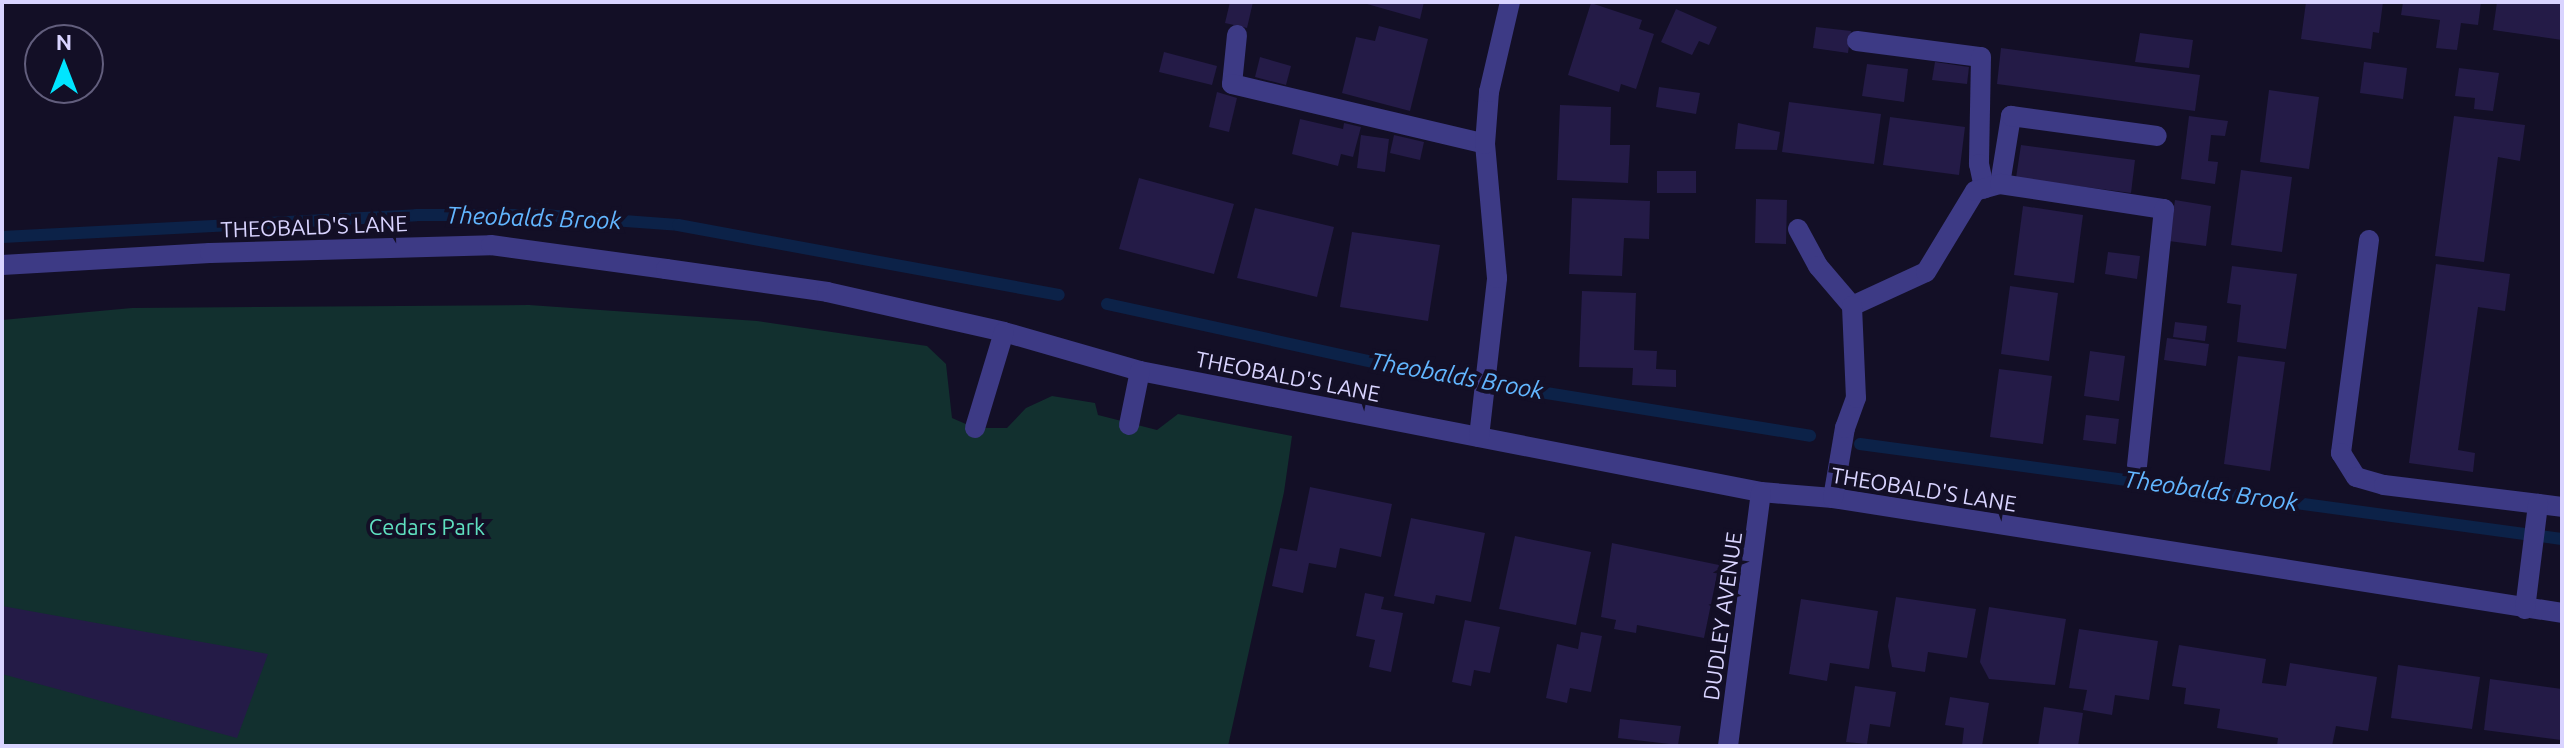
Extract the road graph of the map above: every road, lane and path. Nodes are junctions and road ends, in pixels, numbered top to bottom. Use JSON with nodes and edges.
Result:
{"nodes":[{"id":1,"x":1510,"y":2,"type":"edge"},
{"id":2,"x":1237,"y":35,"type":"dead end"},
{"id":3,"x":1857,"y":41,"type":"dead end"},
{"id":4,"x":2157,"y":136,"type":"dead end"},
{"id":5,"x":1485,"y":144,"type":"junction"},
{"id":6,"x":1986,"y":188,"type":"junction"},
{"id":7,"x":1798,"y":229,"type":"dead end"},
{"id":8,"x":2369,"y":240,"type":"dead end"},
{"id":9,"x":2,"y":265,"type":"edge"},
{"id":10,"x":1852,"y":306,"type":"junction"},
{"id":11,"x":1004,"y":332,"type":"junction"},
{"id":12,"x":1140,"y":371,"type":"junction"},
{"id":13,"x":1129,"y":425,"type":"dead end"},
{"id":14,"x":975,"y":428,"type":"dead end"},
{"id":15,"x":1479,"y":437,"type":"junction"},
{"id":16,"x":2137,"y":466,"type":"dead end"},
{"id":17,"x":1761,"y":492,"type":"junction"},
{"id":18,"x":1833,"y":498,"type":"junction"},
{"id":19,"x":2562,"y":507,"type":"edge"},
{"id":20,"x":2537,"y":513,"type":"junction"},
{"id":21,"x":2525,"y":609,"type":"junction"},
{"id":22,"x":2562,"y":613,"type":"edge"},
{"id":23,"x":1728,"y":746,"type":"edge"}],
"edges":[{"from":1,"to":5,"type":"street"},
{"from":2,"to":5,"type":"street"},
{"from":3,"to":6,"type":"street"},
{"from":4,"to":6,"type":"street"},
{"from":5,"to":15,"type":"street"},
{"from":6,"to":10,"type":"street"},
{"from":6,"to":16,"type":"street"},
{"from":7,"to":10,"type":"street"},
{"from":8,"to":20,"type":"street"},
{"from":9,"to":11,"type":"street","name":"THEOBALD'S LANE"},
{"from":10,"to":18,"type":"street"},
{"from":11,"to":12,"type":"street","name":"THEOBALD'S LANE"},
{"from":11,"to":14,"type":"street"},
{"from":12,"to":13,"type":"street"},
{"from":12,"to":15,"type":"street","name":"THEOBALD'S LANE"},
{"from":15,"to":17,"type":"street","name":"THEOBALD'S LANE"},
{"from":17,"to":18,"type":"street","name":"THEOBALD'S LANE"},
{"from":17,"to":23,"type":"street","name":"DUDLEY AVENUE"},
{"from":18,"to":21,"type":"street","name":"THEOBALD'S LANE"},
{"from":19,"to":20,"type":"street"},
{"from":20,"to":21,"type":"street"},
{"from":21,"to":22,"type":"street","name":"THEOBALD'S LANE"}]}
